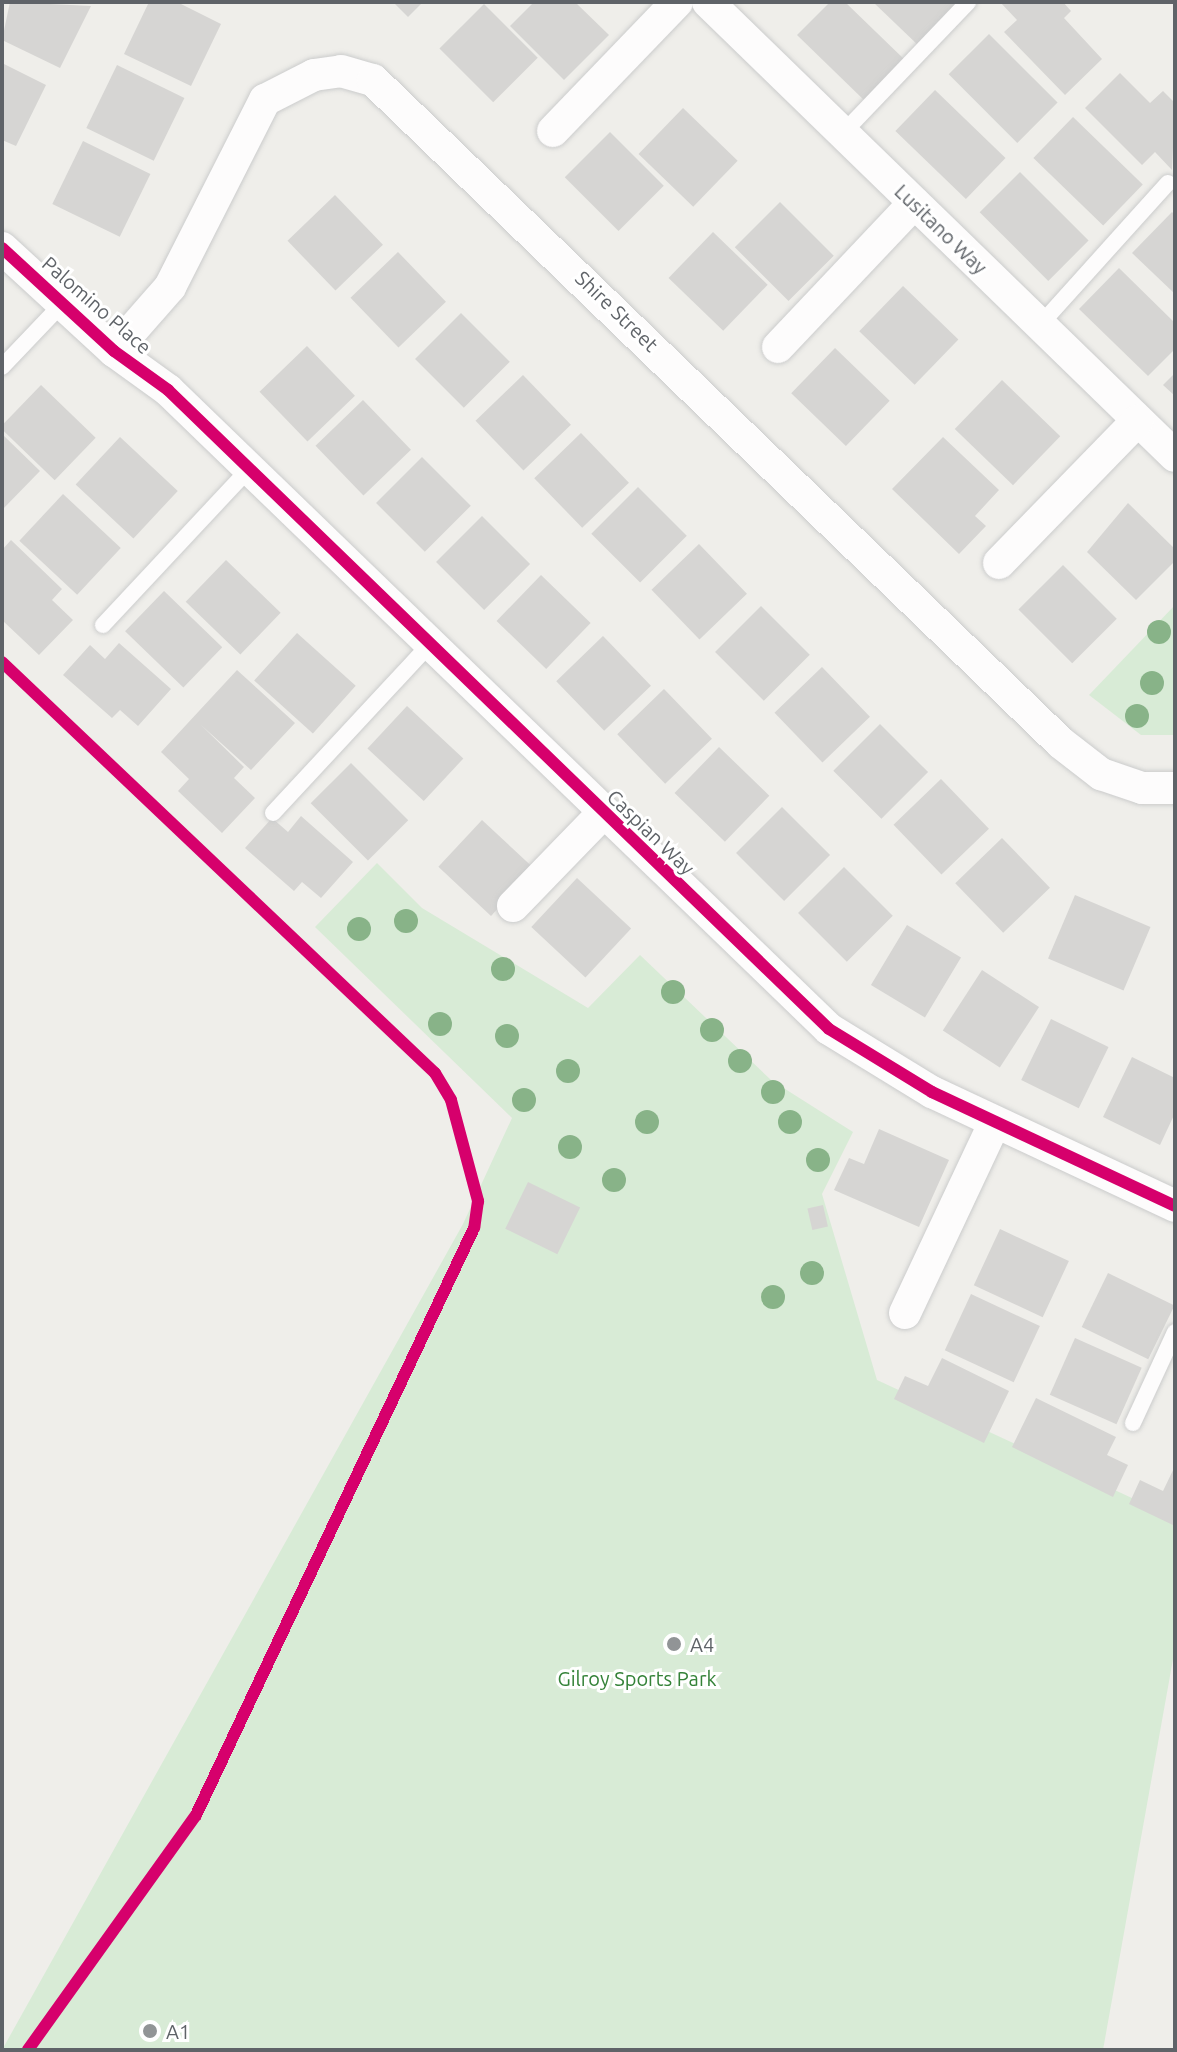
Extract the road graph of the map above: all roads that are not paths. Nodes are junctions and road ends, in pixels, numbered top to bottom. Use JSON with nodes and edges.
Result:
{"nodes":[{"id":1,"x":677,"y":2,"type":"edge"},
{"id":2,"x":708,"y":2,"type":"edge"},
{"id":3,"x":968,"y":2,"type":"edge"},
{"id":4,"x":553,"y":131,"type":"dead end"},
{"id":5,"x":843,"y":133,"type":"junction"},
{"id":6,"x":1168,"y":183,"type":"dead end"},
{"id":7,"x":914,"y":203,"type":"junction"},
{"id":8,"x":2,"y":248,"type":"edge"},
{"id":9,"x":62,"y":304,"type":"junction"},
{"id":10,"x":1040,"y":325,"type":"junction"},
{"id":11,"x":778,"y":347,"type":"dead end"},
{"id":12,"x":114,"y":351,"type":"junction"},
{"id":13,"x":2,"y":367,"type":"edge"},
{"id":14,"x":168,"y":390,"type":"joint"},
{"id":15,"x":1138,"y":420,"type":"junction"},
{"id":16,"x":1175,"y":456,"type":"edge"},
{"id":17,"x":249,"y":469,"type":"junction"},
{"id":18,"x":999,"y":563,"type":"dead end"},
{"id":19,"x":103,"y":625,"type":"dead end"},
{"id":20,"x":430,"y":644,"type":"junction"},
{"id":21,"x":1175,"y":788,"type":"edge"},
{"id":22,"x":273,"y":813,"type":"dead end"},
{"id":23,"x":603,"y":813,"type":"junction"},
{"id":24,"x":513,"y":906,"type":"dead end"},
{"id":25,"x":995,"y":1122,"type":"junction"},
{"id":26,"x":1175,"y":1206,"type":"edge"},
{"id":27,"x":905,"y":1313,"type":"dead end"},
{"id":28,"x":1175,"y":1332,"type":"edge"},
{"id":29,"x":1133,"y":1423,"type":"dead end"}],
"edges":[{"from":1,"to":4,"type":"street"},
{"from":2,"to":5,"type":"street","name":"Lusitano Way"},
{"from":3,"to":5,"type":"lane"},
{"from":5,"to":7,"type":"street","name":"Lusitano Way"},
{"from":6,"to":10,"type":"lane"},
{"from":7,"to":10,"type":"street","name":"Lusitano Way"},
{"from":7,"to":11,"type":"street"},
{"from":8,"to":9,"type":"street","name":"Palomino Place"},
{"from":9,"to":12,"type":"street","name":"Palomino Place"},
{"from":9,"to":13,"type":"lane"},
{"from":10,"to":15,"type":"street","name":"Lusitano Way"},
{"from":12,"to":14,"type":"street","name":"Palomino Place"},
{"from":12,"to":21,"type":"street","name":"Shire Street"},
{"from":14,"to":17,"type":"street","name":"Caspian Way"},
{"from":15,"to":16,"type":"street","name":"Lusitano Way"},
{"from":15,"to":18,"type":"street"},
{"from":17,"to":19,"type":"lane"},
{"from":17,"to":20,"type":"street","name":"Caspian Way"},
{"from":20,"to":22,"type":"lane"},
{"from":20,"to":23,"type":"street","name":"Caspian Way"},
{"from":23,"to":24,"type":"street"},
{"from":23,"to":25,"type":"street","name":"Caspian Way"},
{"from":25,"to":26,"type":"street","name":"Caspian Way"},
{"from":25,"to":27,"type":"street"},
{"from":28,"to":29,"type":"lane"}]}
